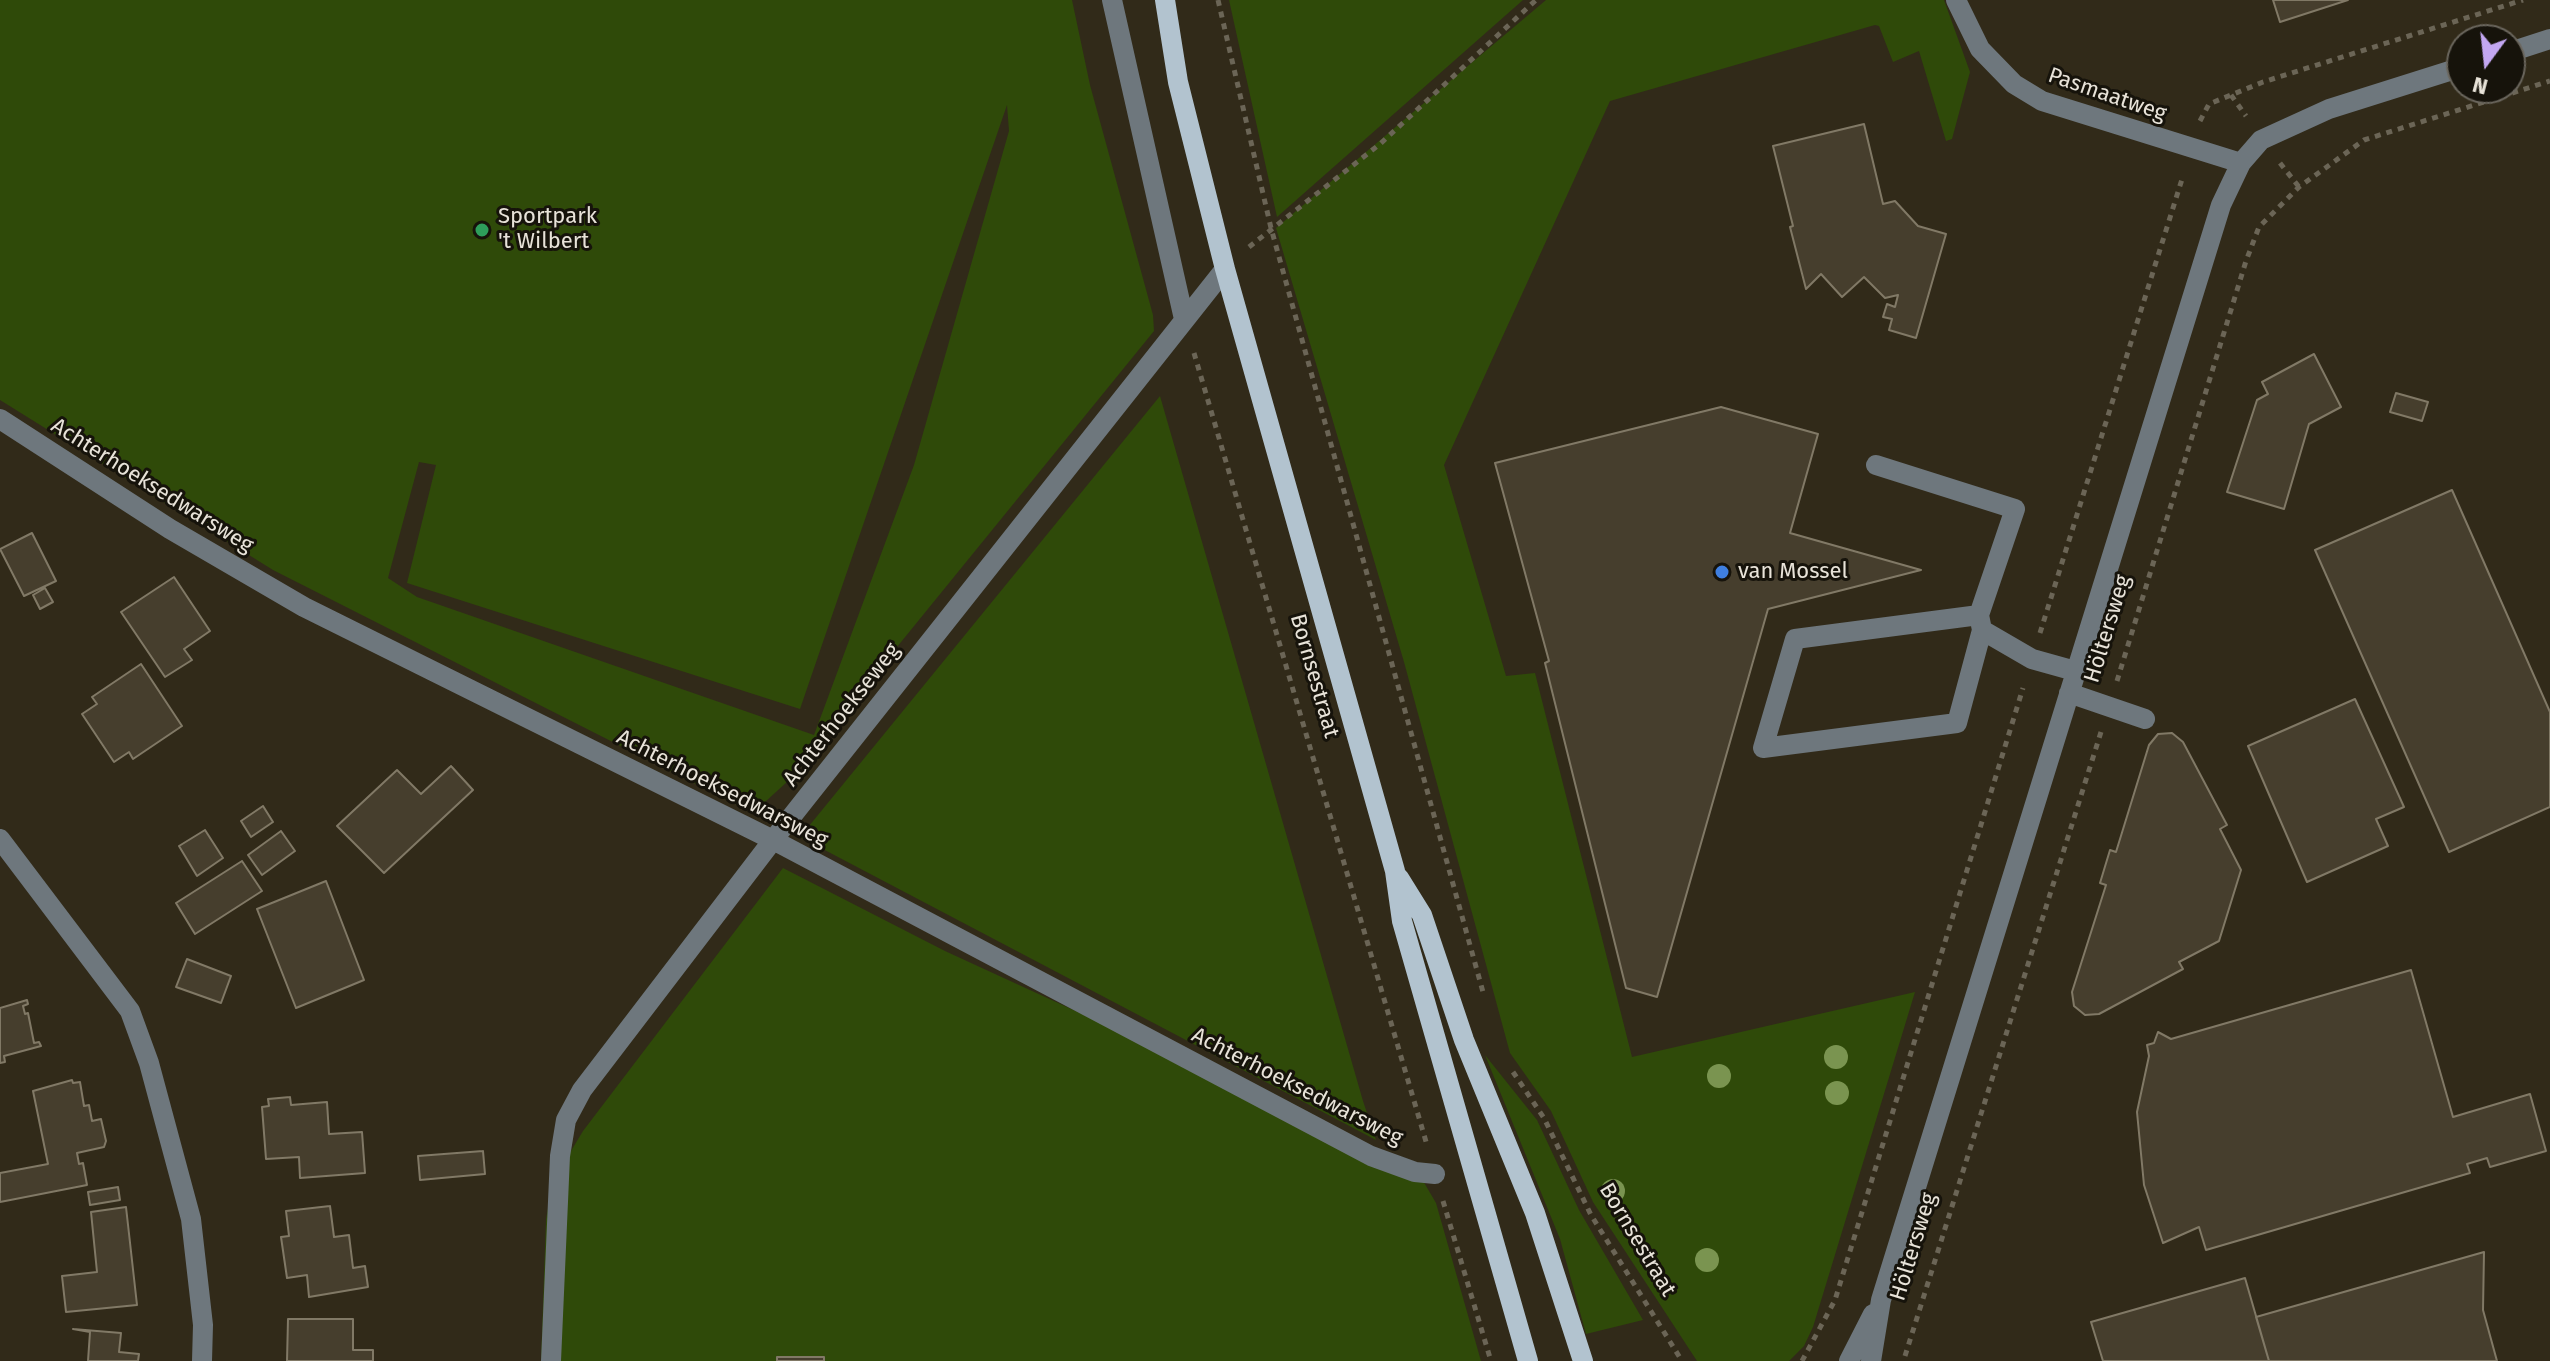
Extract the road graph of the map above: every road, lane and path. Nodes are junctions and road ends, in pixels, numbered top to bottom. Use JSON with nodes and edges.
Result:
{"nodes":[{"id":1,"x":1112,"y":0,"type":"edge"},
{"id":2,"x":1165,"y":0,"type":"edge"},
{"id":3,"x":1218,"y":0,"type":"edge"},
{"id":4,"x":1536,"y":0,"type":"edge"},
{"id":5,"x":1956,"y":0,"type":"edge"},
{"id":6,"x":2550,"y":39,"type":"edge"},
{"id":7,"x":2526,"y":47,"type":"edge"},
{"id":8,"x":2446,"y":72,"type":"edge"},
{"id":9,"x":2550,"y":81,"type":"edge"},
{"id":10,"x":2241,"y":163,"type":"junction"},
{"id":11,"x":1271,"y":228,"type":"junction"},
{"id":12,"x":1225,"y":269,"type":"junction"},
{"id":13,"x":1184,"y":319,"type":"junction"},
{"id":14,"x":0,"y":419,"type":"edge"},
{"id":15,"x":1876,"y":465,"type":"dead end"},
{"id":16,"x":1980,"y":623,"type":"junction"},
{"id":17,"x":2075,"y":671,"type":"junction"},
{"id":18,"x":2069,"y":693,"type":"junction"},
{"id":19,"x":2108,"y":708,"type":"junction"},
{"id":20,"x":2145,"y":719,"type":"dead end"},
{"id":21,"x":0,"y":839,"type":"edge"},
{"id":22,"x":773,"y":840,"type":"junction"},
{"id":23,"x":1395,"y":871,"type":"junction"},
{"id":24,"x":1487,"y":1007,"type":"dead end"},
{"id":25,"x":1509,"y":1066,"type":"dead end"},
{"id":26,"x":1435,"y":1174,"type":"junction"},
{"id":27,"x":1835,"y":1300,"type":"dead end"},
{"id":28,"x":1881,"y":1300,"type":"junction"},
{"id":29,"x":202,"y":1361,"type":"edge"},
{"id":30,"x":551,"y":1361,"type":"edge"},
{"id":31,"x":1491,"y":1361,"type":"edge"},
{"id":32,"x":1528,"y":1361,"type":"edge"},
{"id":33,"x":1583,"y":1361,"type":"edge"},
{"id":34,"x":1682,"y":1361,"type":"edge"},
{"id":35,"x":1802,"y":1361,"type":"edge"},
{"id":36,"x":1849,"y":1361,"type":"edge"},
{"id":37,"x":1871,"y":1361,"type":"edge"},
{"id":38,"x":1904,"y":1361,"type":"edge"}],
"edges":[{"from":1,"to":13,"type":"street"},
{"from":2,"to":12,"type":"main road","name":"Bornsestraat"},
{"from":3,"to":11,"type":"path"},
{"from":4,"to":11,"type":"path"},
{"from":5,"to":10,"type":"street","name":"Pasmaatweg"},
{"from":6,"to":7,"type":"street"},
{"from":8,"to":10,"type":"street","name":"Höltersweg"},
{"from":9,"to":19,"type":"path","name":"Höltersweg"},
{"from":10,"to":17,"type":"street","name":"Höltersweg"},
{"from":11,"to":24,"type":"path"},
{"from":12,"to":13,"type":"street","name":"Achterhoekseweg"},
{"from":12,"to":23,"type":"main road","name":"Bornsestraat"},
{"from":13,"to":22,"type":"street","name":"Achterhoekseweg"},
{"from":13,"to":26,"type":"path","name":"Bornsestraat"},
{"from":14,"to":22,"type":"street","name":"Achterhoeksedwarsweg"},
{"from":15,"to":16,"type":"street"},
{"from":16,"to":16,"type":"street"},
{"from":16,"to":17,"type":"street"},
{"from":17,"to":18,"type":"street","name":"Höltersweg"},
{"from":18,"to":19,"type":"street"},
{"from":18,"to":28,"type":"street","name":"Höltersweg"},
{"from":19,"to":20,"type":"street"},
{"from":19,"to":38,"type":"path","name":"Höltersweg"},
{"from":21,"to":29,"type":"street"},
{"from":22,"to":26,"type":"street","name":"Achterhoeksedwarsweg"},
{"from":22,"to":30,"type":"street","name":"Achterhoekseweg"},
{"from":23,"to":32,"type":"main road","name":"Bornsestraat"},
{"from":23,"to":33,"type":"main road","name":"Bornsestraat"},
{"from":25,"to":34,"type":"path","name":"Bornsestraat"},
{"from":26,"to":31,"type":"path","name":"Bornsestraat"},
{"from":27,"to":35,"type":"path"},
{"from":28,"to":36,"type":"street","name":"Höltersweg"},
{"from":28,"to":37,"type":"street","name":"Höltersweg"}]}
